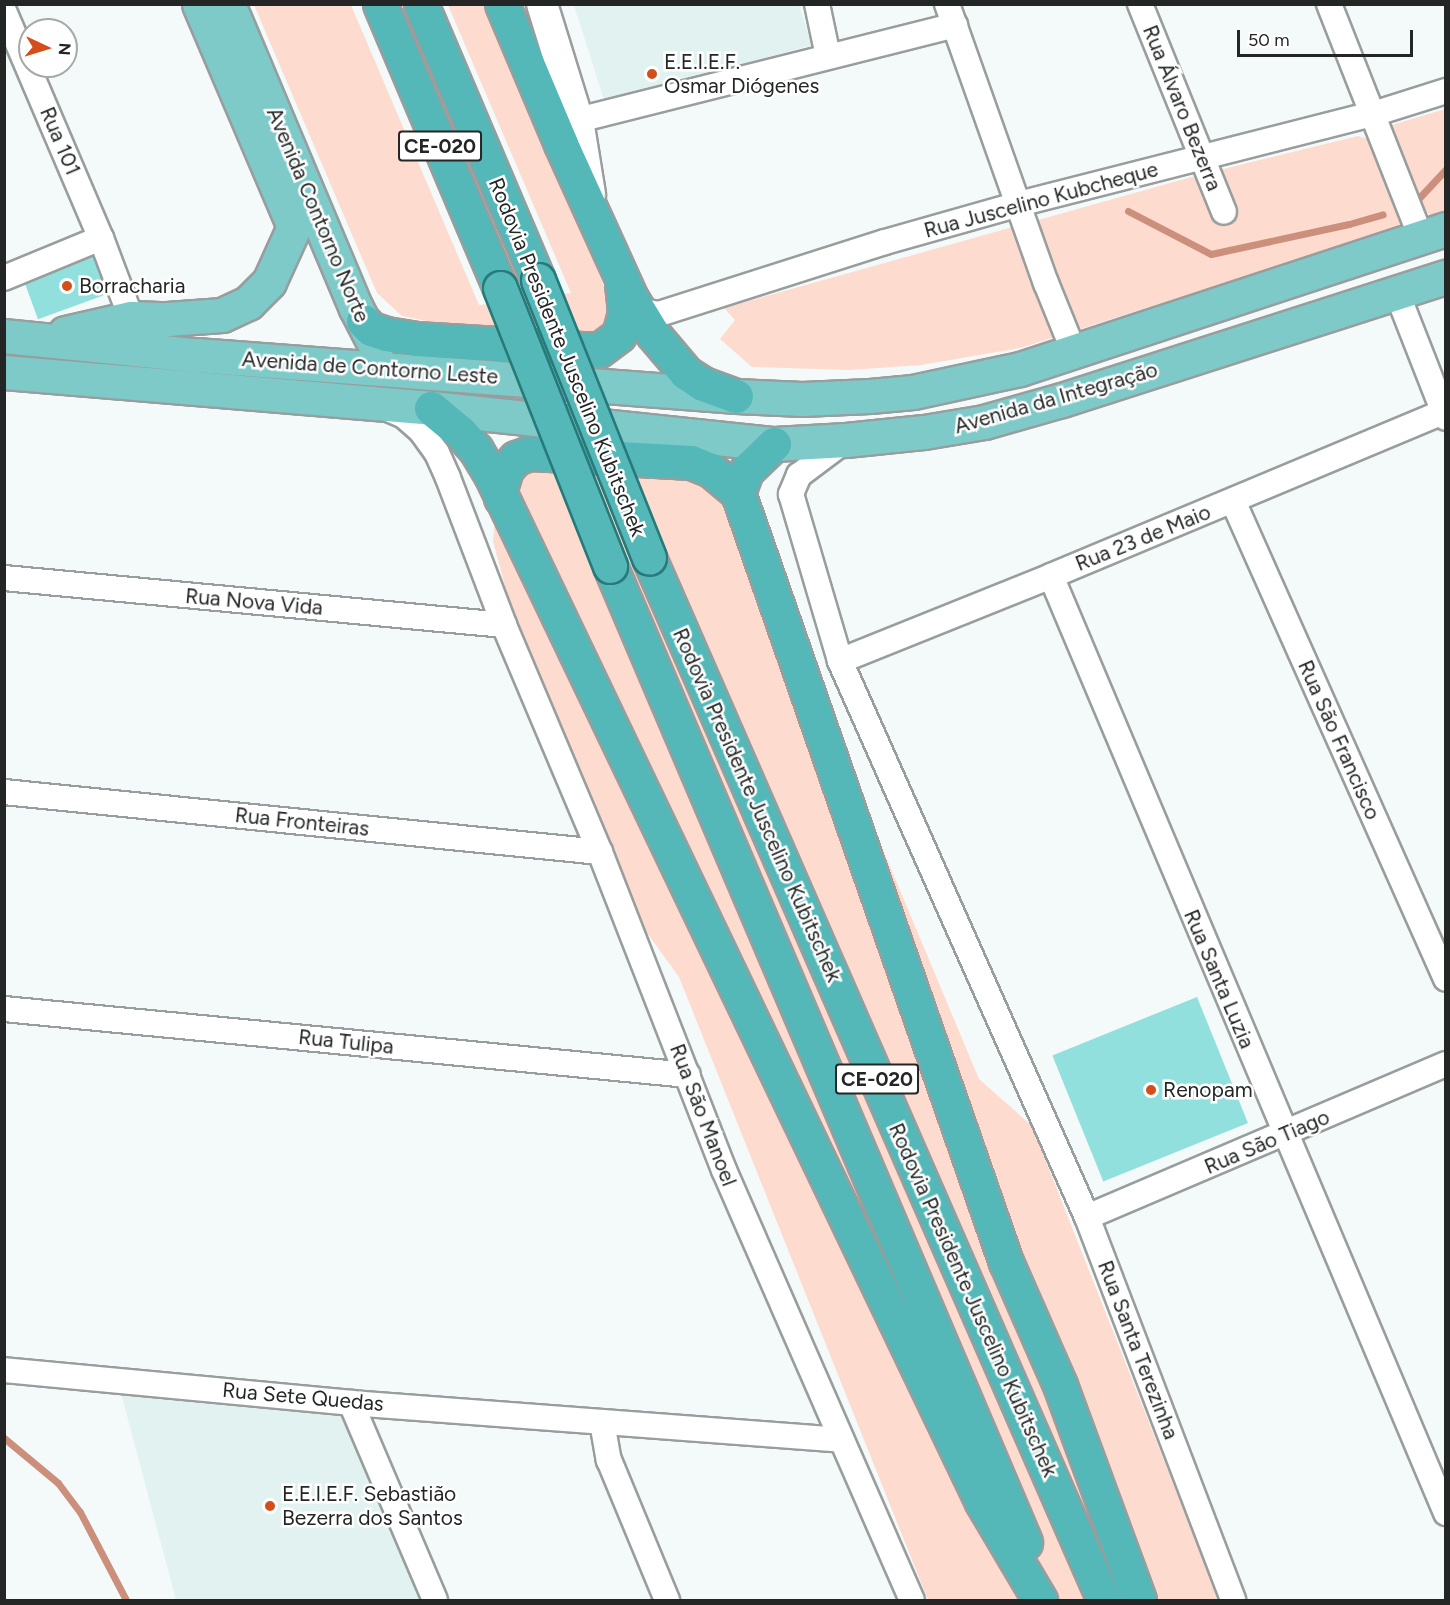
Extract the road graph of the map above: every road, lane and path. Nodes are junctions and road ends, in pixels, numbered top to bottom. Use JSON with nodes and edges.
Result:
{"nodes":[{"id":1,"x":199,"y":4,"type":"edge"},
{"id":2,"x":228,"y":4,"type":"edge"},
{"id":3,"x":380,"y":4,"type":"edge"},
{"id":4,"x":421,"y":4,"type":"edge"},
{"id":5,"x":502,"y":4,"type":"edge"},
{"id":6,"x":542,"y":4,"type":"edge"},
{"id":7,"x":817,"y":4,"type":"edge"},
{"id":8,"x":1140,"y":4,"type":"edge"},
{"id":9,"x":1329,"y":4,"type":"edge"},
{"id":10,"x":4,"y":11,"type":"edge"},
{"id":11,"x":951,"y":15,"type":"edge"},
{"id":12,"x":828,"y":56,"type":"junction"},
{"id":13,"x":1446,"y":91,"type":"edge"},
{"id":14,"x":1373,"y":114,"type":"junction"},
{"id":15,"x":578,"y":120,"type":"junction"},
{"id":16,"x":1202,"y":158,"type":"junction"},
{"id":17,"x":1020,"y":204,"type":"junction"},
{"id":18,"x":1224,"y":212,"type":"dead end"},
{"id":19,"x":593,"y":215,"type":"junction"},
{"id":20,"x":306,"y":221,"type":"junction"},
{"id":21,"x":1433,"y":233,"type":"edge"},
{"id":22,"x":101,"y":238,"type":"junction"},
{"id":23,"x":1446,"y":277,"type":"edge"},
{"id":24,"x":4,"y":278,"type":"edge"},
{"id":25,"x":621,"y":280,"type":"junction"},
{"id":26,"x":1397,"y":293,"type":"junction"},
{"id":27,"x":638,"y":310,"type":"junction"},
{"id":28,"x":222,"y":315,"type":"junction"},
{"id":29,"x":131,"y":318,"type":"junction"},
{"id":30,"x":167,"y":319,"type":"junction"},
{"id":31,"x":363,"y":321,"type":"junction"},
{"id":32,"x":4,"y":336,"type":"edge"},
{"id":33,"x":40,"y":339,"type":"junction"},
{"id":34,"x":1074,"y":352,"type":"junction"},
{"id":35,"x":174,"y":353,"type":"junction"},
{"id":36,"x":387,"y":370,"type":"junction"},
{"id":37,"x":4,"y":372,"type":"edge"},
{"id":38,"x":736,"y":396,"type":"junction"},
{"id":39,"x":374,"y":403,"type":"junction"},
{"id":40,"x":431,"y":408,"type":"junction"},
{"id":41,"x":1445,"y":413,"type":"edge"},
{"id":42,"x":510,"y":418,"type":"joint"},
{"id":43,"x":846,"y":440,"type":"junction"},
{"id":44,"x":774,"y":444,"type":"junction"},
{"id":45,"x":738,"y":493,"type":"junction"},
{"id":46,"x":501,"y":498,"type":"junction"},
{"id":47,"x":1233,"y":501,"type":"junction"},
{"id":48,"x":1051,"y":576,"type":"junction"},
{"id":49,"x":4,"y":578,"type":"edge"},
{"id":50,"x":504,"y":625,"type":"junction"},
{"id":51,"x":840,"y":661,"type":"junction"},
{"id":52,"x":4,"y":792,"type":"edge"},
{"id":53,"x":600,"y":852,"type":"junction"},
{"id":54,"x":1446,"y":979,"type":"edge"},
{"id":55,"x":4,"y":1009,"type":"edge"},
{"id":56,"x":1446,"y":1064,"type":"edge"},
{"id":57,"x":688,"y":1075,"type":"junction"},
{"id":58,"x":1284,"y":1135,"type":"junction"},
{"id":59,"x":1087,"y":1217,"type":"junction"},
{"id":60,"x":4,"y":1370,"type":"edge"},
{"id":61,"x":351,"y":1402,"type":"junction"},
{"id":62,"x":602,"y":1422,"type":"junction"},
{"id":63,"x":843,"y":1440,"type":"junction"},
{"id":64,"x":1446,"y":1513,"type":"edge"},
{"id":65,"x":435,"y":1600,"type":"edge"},
{"id":66,"x":667,"y":1600,"type":"edge"},
{"id":67,"x":912,"y":1600,"type":"edge"},
{"id":68,"x":1040,"y":1600,"type":"edge"},
{"id":69,"x":1050,"y":1600,"type":"edge"},
{"id":70,"x":1104,"y":1600,"type":"edge"},
{"id":71,"x":1139,"y":1600,"type":"edge"},
{"id":72,"x":1233,"y":1600,"type":"edge"}],
"edges":[{"from":1,"to":20,"type":"main road"},
{"from":2,"to":20,"type":"main road","name":"Avenida Contorno Norte"},
{"from":3,"to":69,"type":"highway","name":"Rodovia Presidente Juscelino Kubitschek","number":"CE-020","bridge":true},
{"from":4,"to":70,"type":"highway","name":"Rodovia Presidente Juscelino Kubitschek","number":"CE-020","bridge":true},
{"from":5,"to":19,"type":"highway"},
{"from":6,"to":15,"type":"street"},
{"from":7,"to":12,"type":"street"},
{"from":8,"to":16,"type":"street","name":"Rua Álvaro Bezerra"},
{"from":9,"to":14,"type":"street"},
{"from":10,"to":22,"type":"street","name":"Rua 101"},
{"from":11,"to":12,"type":"street"},
{"from":11,"to":17,"type":"street"},
{"from":12,"to":15,"type":"street"},
{"from":13,"to":14,"type":"street","name":"Rua Juscelino Kubcheque"},
{"from":14,"to":16,"type":"street","name":"Rua Juscelino Kubcheque"},
{"from":14,"to":21,"type":"street"},
{"from":15,"to":19,"type":"street"},
{"from":16,"to":17,"type":"street","name":"Rua Juscelino Kubcheque"},
{"from":16,"to":18,"type":"street","name":"Rua Álvaro Bezerra"},
{"from":17,"to":27,"type":"street","name":"Rua Juscelino Kubcheque"},
{"from":17,"to":34,"type":"street"},
{"from":19,"to":25,"type":"highway"},
{"from":20,"to":28,"type":"main road"},
{"from":20,"to":31,"type":"main road","name":"Avenida Contorno Norte"},
{"from":21,"to":34,"type":"main road","name":"Avenida da Integração"},
{"from":22,"to":24,"type":"street"},
{"from":22,"to":29,"type":"street","name":"Rua 101"},
{"from":23,"to":26,"type":"main road","name":"Avenida da Integração"},
{"from":25,"to":27,"type":"highway"},
{"from":25,"to":31,"type":"highway"},
{"from":26,"to":41,"type":"street"},
{"from":26,"to":43,"type":"main road","name":"Avenida da Integração"},
{"from":27,"to":38,"type":"highway"},
{"from":28,"to":30,"type":"main road"},
{"from":28,"to":35,"type":"main road"},
{"from":29,"to":30,"type":"main road"},
{"from":29,"to":33,"type":"main road"},
{"from":30,"to":35,"type":"main road"},
{"from":31,"to":36,"type":"main road","name":"Avenida Contorno Norte"},
{"from":32,"to":33,"type":"main road","name":"Avenida de Contorno Leste"},
{"from":33,"to":35,"type":"main road","name":"Avenida de Contorno Leste"},
{"from":34,"to":38,"type":"main road","name":"Avenida da Integração"},
{"from":35,"to":36,"type":"main road","name":"Avenida de Contorno Leste"},
{"from":36,"to":38,"type":"main road","name":"Avenida de Contorno Leste"},
{"from":36,"to":40,"type":"main road","name":"Avenida Contorno Norte"},
{"from":37,"to":39,"type":"main road","name":"Avenida de Contorno Leste"},
{"from":39,"to":40,"type":"main road","name":"Avenida de Contorno Leste"},
{"from":39,"to":50,"type":"street","name":"Rua São Manoel"},
{"from":40,"to":42,"type":"main road","name":"Avenida de Contorno Leste"},
{"from":40,"to":46,"type":"highway"},
{"from":41,"to":47,"type":"street","name":"Rua 23 de Maio"},
{"from":42,"to":44,"type":"main road","name":"Avenida da Integração"},
{"from":43,"to":44,"type":"main road","name":"Avenida da Integração"},
{"from":43,"to":51,"type":"street"},
{"from":44,"to":45,"type":"highway"},
{"from":45,"to":46,"type":"highway"},
{"from":45,"to":71,"type":"highway"},
{"from":46,"to":68,"type":"highway"},
{"from":47,"to":48,"type":"street","name":"Rua 23 de Maio"},
{"from":47,"to":54,"type":"street","name":"Rua São Francisco"},
{"from":48,"to":51,"type":"street","name":"Rua 23 de Maio"},
{"from":48,"to":58,"type":"street","name":"Rua Santa Luzia"},
{"from":49,"to":50,"type":"street","name":"Rua Nova Vida"},
{"from":50,"to":53,"type":"street","name":"Rua São Manoel"},
{"from":51,"to":59,"type":"street","name":"Rua Santa Terezinha"},
{"from":52,"to":53,"type":"street","name":"Rua Fronteiras"},
{"from":53,"to":57,"type":"street","name":"Rua São Manoel"},
{"from":55,"to":57,"type":"street","name":"Rua Tulipa"},
{"from":56,"to":58,"type":"street","name":"Rua São Tiago"},
{"from":57,"to":63,"type":"street","name":"Rua São Manoel"},
{"from":58,"to":59,"type":"street","name":"Rua São Tiago"},
{"from":58,"to":64,"type":"street","name":"Rua Santa Luzia"},
{"from":59,"to":72,"type":"street","name":"Rua Santa Terezinha"},
{"from":60,"to":61,"type":"street","name":"Rua Sete Quedas"},
{"from":61,"to":62,"type":"street","name":"Rua Sete Quedas"},
{"from":61,"to":65,"type":"street"},
{"from":62,"to":63,"type":"street","name":"Rua Sete Quedas"},
{"from":62,"to":66,"type":"street"},
{"from":63,"to":67,"type":"street","name":"Rua São Manoel"}]}
